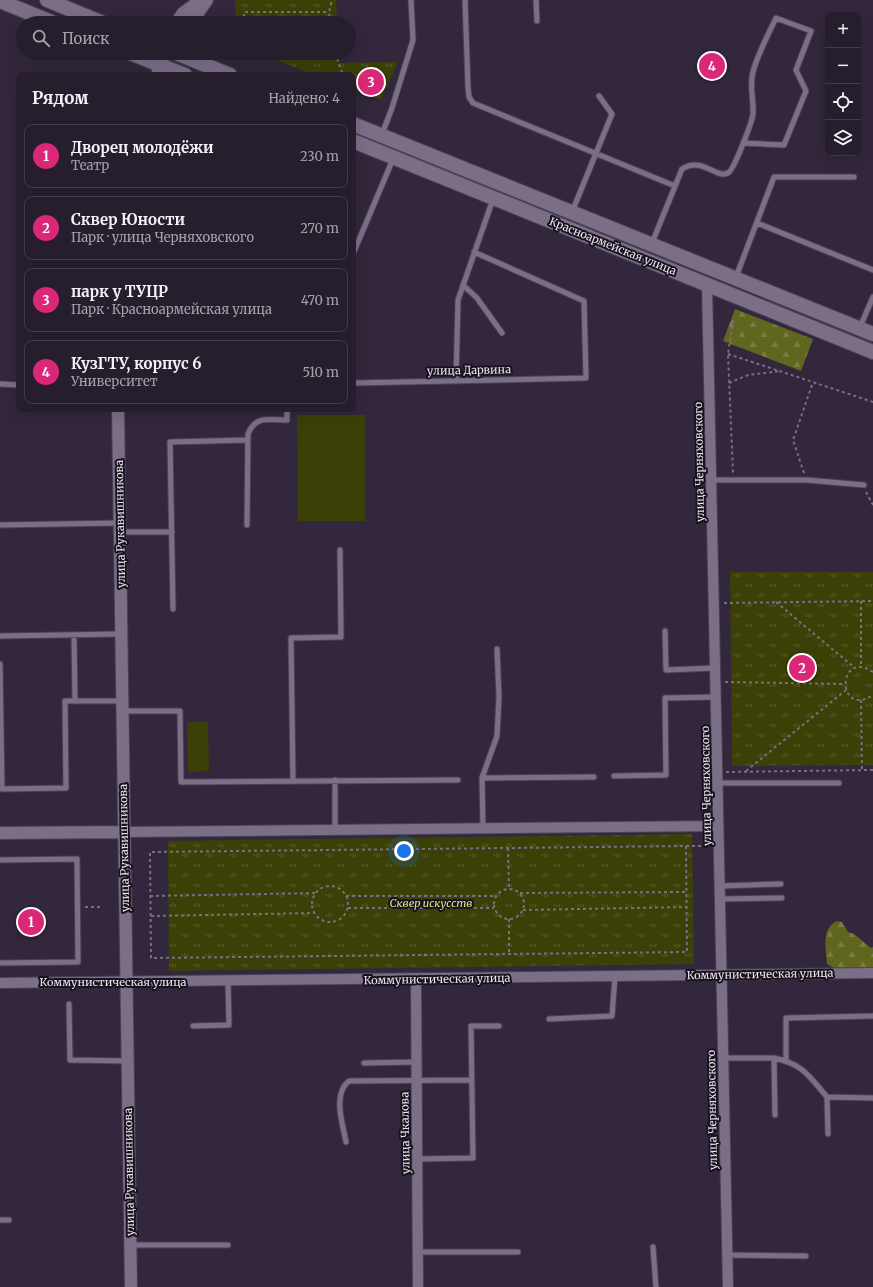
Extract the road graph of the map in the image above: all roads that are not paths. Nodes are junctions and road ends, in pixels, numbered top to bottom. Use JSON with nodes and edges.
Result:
{"nodes":[{"id":1,"x":47,"y":0,"type":"edge"},
{"id":2,"x":201,"y":0,"type":"edge"},
{"id":3,"x":207,"y":0,"type":"edge"},
{"id":4,"x":411,"y":0,"type":"edge"},
{"id":5,"x":465,"y":0,"type":"edge"},
{"id":6,"x":536,"y":0,"type":"edge"},
{"id":7,"x":0,"y":1,"type":"edge"},
{"id":8,"x":37,"y":16,"type":"edge"},
{"id":9,"x":86,"y":16,"type":"edge"},
{"id":10,"x":181,"y":16,"type":"edge"},
{"id":11,"x":197,"y":16,"type":"edge"},
{"id":12,"x":537,"y":21,"type":"dead end"},
{"id":13,"x":150,"y":60,"type":"edge"},
{"id":14,"x":179,"y":60,"type":"edge"},
{"id":15,"x":193,"y":60,"type":"edge"},
{"id":16,"x":161,"y":64,"type":"edge"},
{"id":17,"x":178,"y":72,"type":"edge"},
{"id":18,"x":180,"y":72,"type":"edge"},
{"id":19,"x":223,"y":72,"type":"edge"},
{"id":20,"x":599,"y":96,"type":"dead end"},
{"id":21,"x":356,"y":125,"type":"edge"},
{"id":22,"x":381,"y":136,"type":"junction"},
{"id":23,"x":356,"y":143,"type":"edge"},
{"id":24,"x":743,"y":143,"type":"junction"},
{"id":25,"x":596,"y":154,"type":"junction"},
{"id":26,"x":394,"y":158,"type":"junction"},
{"id":27,"x":854,"y":177,"type":"dead end"},
{"id":28,"x":675,"y":186,"type":"junction"},
{"id":29,"x":493,"y":198,"type":"junction"},
{"id":30,"x":572,"y":212,"type":"junction"},
{"id":31,"x":757,"y":223,"type":"junction"},
{"id":32,"x":651,"y":244,"type":"junction"},
{"id":33,"x":356,"y":247,"type":"edge"},
{"id":34,"x":474,"y":252,"type":"junction"},
{"id":35,"x":713,"y":269,"type":"junction"},
{"id":36,"x":873,"y":270,"type":"edge"},
{"id":37,"x":736,"y":278,"type":"junction"},
{"id":38,"x":707,"y":284,"type":"junction"},
{"id":39,"x":463,"y":285,"type":"junction"},
{"id":40,"x":873,"y":297,"type":"edge"},
{"id":41,"x":860,"y":328,"type":"junction"},
{"id":42,"x":502,"y":333,"type":"dead end"},
{"id":43,"x":873,"y":334,"type":"edge"},
{"id":44,"x":873,"y":352,"type":"edge"},
{"id":45,"x":456,"y":380,"type":"junction"},
{"id":46,"x":356,"y":383,"type":"edge"},
{"id":47,"x":0,"y":384,"type":"edge"},
{"id":48,"x":16,"y":385,"type":"edge"},
{"id":49,"x":118,"y":412,"type":"edge"},
{"id":50,"x":287,"y":412,"type":"edge"},
{"id":51,"x":248,"y":440,"type":"junction"},
{"id":52,"x":712,"y":480,"type":"junction"},
{"id":53,"x":864,"y":485,"type":"road end"},
{"id":54,"x":0,"y":525,"type":"edge"},
{"id":55,"x":247,"y":525,"type":"dead end"},
{"id":56,"x":120,"y":528,"type":"junction"},
{"id":57,"x":172,"y":532,"type":"junction"},
{"id":58,"x":340,"y":550,"type":"dead end"},
{"id":59,"x":173,"y":609,"type":"dead end"},
{"id":60,"x":665,"y":632,"type":"dead end"},
{"id":61,"x":121,"y":634,"type":"junction"},
{"id":62,"x":74,"y":635,"type":"junction"},
{"id":63,"x":0,"y":636,"type":"edge"},
{"id":64,"x":497,"y":649,"type":"dead end"},
{"id":65,"x":0,"y":664,"type":"edge"},
{"id":66,"x":715,"y":668,"type":"junction"},
{"id":67,"x":716,"y":697,"type":"junction"},
{"id":68,"x":75,"y":701,"type":"junction"},
{"id":69,"x":122,"y":706,"type":"junction"},
{"id":70,"x":614,"y":776,"type":"dead end"},
{"id":71,"x":594,"y":777,"type":"dead end"},
{"id":72,"x":482,"y":778,"type":"junction"},
{"id":73,"x":293,"y":780,"type":"junction"},
{"id":74,"x":334,"y":780,"type":"junction"},
{"id":75,"x":458,"y":780,"type":"dead end"},
{"id":76,"x":721,"y":783,"type":"junction"},
{"id":77,"x":839,"y":783,"type":"dead end"},
{"id":78,"x":718,"y":826,"type":"junction"},
{"id":79,"x":483,"y":829,"type":"junction"},
{"id":80,"x":335,"y":830,"type":"junction"},
{"id":81,"x":124,"y":832,"type":"junction"},
{"id":82,"x":0,"y":833,"type":"edge"},
{"id":83,"x":0,"y":860,"type":"edge"},
{"id":84,"x":781,"y":884,"type":"dead end"},
{"id":85,"x":720,"y":886,"type":"junction"},
{"id":86,"x":782,"y":898,"type":"dead end"},
{"id":87,"x":720,"y":899,"type":"junction"},
{"id":88,"x":0,"y":963,"type":"edge"},
{"id":89,"x":873,"y":973,"type":"edge"},
{"id":90,"x":721,"y":975,"type":"junction"},
{"id":91,"x":615,"y":977,"type":"junction"},
{"id":92,"x":416,"y":979,"type":"junction"},
{"id":93,"x":228,"y":981,"type":"junction"},
{"id":94,"x":0,"y":983,"type":"edge"},
{"id":95,"x":126,"y":983,"type":"junction"},
{"id":96,"x":70,"y":1004,"type":"dead end"},
{"id":97,"x":873,"y":1016,"type":"edge"},
{"id":98,"x":549,"y":1019,"type":"dead end"},
{"id":99,"x":193,"y":1026,"type":"dead end"},
{"id":100,"x":499,"y":1026,"type":"dead end"},
{"id":101,"x":723,"y":1058,"type":"junction"},
{"id":102,"x":774,"y":1058,"type":"junction"},
{"id":103,"x":786,"y":1060,"type":"junction"},
{"id":104,"x":128,"y":1061,"type":"junction"},
{"id":105,"x":416,"y":1062,"type":"junction"},
{"id":106,"x":364,"y":1063,"type":"dead end"},
{"id":107,"x":416,"y":1079,"type":"junction"},
{"id":108,"x":472,"y":1080,"type":"junction"},
{"id":109,"x":827,"y":1097,"type":"junction"},
{"id":110,"x":873,"y":1098,"type":"edge"},
{"id":111,"x":775,"y":1114,"type":"dead end"},
{"id":112,"x":828,"y":1134,"type":"dead end"},
{"id":113,"x":346,"y":1142,"type":"dead end"},
{"id":114,"x":417,"y":1159,"type":"junction"},
{"id":115,"x":0,"y":1220,"type":"edge"},
{"id":116,"x":9,"y":1220,"type":"dead end"},
{"id":117,"x":130,"y":1245,"type":"junction"},
{"id":118,"x":228,"y":1245,"type":"dead end"},
{"id":119,"x":653,"y":1247,"type":"dead end"},
{"id":120,"x":418,"y":1252,"type":"junction"},
{"id":121,"x":518,"y":1252,"type":"dead end"},
{"id":122,"x":727,"y":1255,"type":"junction"},
{"id":123,"x":806,"y":1256,"type":"dead end"},
{"id":124,"x":131,"y":1287,"type":"edge"},
{"id":125,"x":418,"y":1287,"type":"edge"},
{"id":126,"x":656,"y":1287,"type":"edge"},
{"id":127,"x":728,"y":1287,"type":"edge"}],
"edges":[{"from":1,"to":9,"type":"main road"},
{"from":2,"to":10,"type":"street"},
{"from":3,"to":11,"type":"street"},
{"from":4,"to":22,"type":"lane"},
{"from":5,"to":25,"type":"lane"},
{"from":6,"to":12,"type":"lane"},
{"from":7,"to":8,"type":"main road"},
{"from":13,"to":16,"type":"main road"},
{"from":14,"to":18,"type":"street"},
{"from":15,"to":19,"type":"main road"},
{"from":16,"to":17,"type":"main road"},
{"from":20,"to":25,"type":"lane"},
{"from":21,"to":22,"type":"main road","name":"Красноармейская улица"},
{"from":22,"to":30,"type":"main road","name":"Красноармейская улица"},
{"from":23,"to":26,"type":"main road","name":"Красноармейская улица"},
{"from":24,"to":24,"type":"lane"},
{"from":24,"to":28,"type":"lane"},
{"from":25,"to":28,"type":"lane"},
{"from":25,"to":30,"type":"lane"},
{"from":26,"to":29,"type":"main road","name":"Красноармейская улица"},
{"from":26,"to":33,"type":"lane"},
{"from":27,"to":31,"type":"lane"},
{"from":28,"to":32,"type":"lane"},
{"from":29,"to":34,"type":"lane"},
{"from":29,"to":38,"type":"main road","name":"Красноармейская улица"},
{"from":30,"to":32,"type":"main road","name":"Красноармейская улица"},
{"from":31,"to":36,"type":"lane"},
{"from":31,"to":37,"type":"lane"},
{"from":32,"to":35,"type":"main road","name":"Красноармейская улица"},
{"from":34,"to":39,"type":"lane"},
{"from":34,"to":45,"type":"lane","name":"улица Дарвина"},
{"from":35,"to":37,"type":"main road","name":"Красноармейская улица"},
{"from":35,"to":38,"type":"lane"},
{"from":37,"to":41,"type":"main road","name":"Красноармейская улица"},
{"from":38,"to":44,"type":"main road","name":"Красноармейская улица"},
{"from":38,"to":52,"type":"street","name":"улица Черняховского"},
{"from":39,"to":42,"type":"lane"},
{"from":39,"to":45,"type":"lane"},
{"from":40,"to":41,"type":"lane"},
{"from":41,"to":43,"type":"main road","name":"Красноармейская улица"},
{"from":45,"to":46,"type":"lane","name":"улица Дарвина"},
{"from":47,"to":48,"type":"lane"},
{"from":49,"to":56,"type":"street","name":"улица Рукавишникова"},
{"from":50,"to":51,"type":"lane"},
{"from":51,"to":55,"type":"lane"},
{"from":51,"to":57,"type":"lane"},
{"from":52,"to":53,"type":"lane"},
{"from":52,"to":66,"type":"street","name":"улица Черняховского"},
{"from":54,"to":56,"type":"lane"},
{"from":56,"to":57,"type":"lane"},
{"from":56,"to":61,"type":"street","name":"улица Рукавишникова"},
{"from":57,"to":59,"type":"lane"},
{"from":58,"to":73,"type":"lane"},
{"from":60,"to":66,"type":"lane"},
{"from":61,"to":62,"type":"lane"},
{"from":61,"to":69,"type":"street","name":"улица Рукавишникова"},
{"from":62,"to":63,"type":"lane"},
{"from":62,"to":68,"type":"lane"},
{"from":64,"to":72,"type":"lane"},
{"from":65,"to":68,"type":"lane"},
{"from":66,"to":67,"type":"street","name":"улица Черняховского"},
{"from":67,"to":70,"type":"lane"},
{"from":67,"to":76,"type":"street","name":"улица Черняховского"},
{"from":68,"to":69,"type":"lane"},
{"from":69,"to":73,"type":"lane"},
{"from":69,"to":81,"type":"street","name":"улица Рукавишникова"},
{"from":71,"to":72,"type":"lane"},
{"from":72,"to":79,"type":"lane"},
{"from":73,"to":74,"type":"lane"},
{"from":74,"to":75,"type":"lane"},
{"from":74,"to":80,"type":"lane"},
{"from":76,"to":77,"type":"lane"},
{"from":76,"to":78,"type":"street","name":"улица Черняховского"},
{"from":78,"to":79,"type":"street"},
{"from":78,"to":85,"type":"street","name":"улица Черняховского"},
{"from":79,"to":80,"type":"street"},
{"from":80,"to":81,"type":"street"},
{"from":81,"to":82,"type":"street"},
{"from":81,"to":95,"type":"street","name":"улица Рукавишникова"},
{"from":83,"to":88,"type":"lane"},
{"from":84,"to":85,"type":"lane"},
{"from":85,"to":87,"type":"street","name":"улица Черняховского"},
{"from":86,"to":87,"type":"lane"},
{"from":87,"to":90,"type":"street","name":"улица Черняховского"},
{"from":89,"to":90,"type":"street","name":"Коммунистическая улица"},
{"from":90,"to":91,"type":"street","name":"Коммунистическая улица"},
{"from":90,"to":101,"type":"street","name":"улица Черняховского"},
{"from":91,"to":92,"type":"street","name":"Коммунистическая улица"},
{"from":91,"to":98,"type":"lane"},
{"from":92,"to":93,"type":"street","name":"Коммунистическая улица"},
{"from":92,"to":105,"type":"street","name":"улица Чкалова"},
{"from":93,"to":95,"type":"street","name":"Коммунистическая улица"},
{"from":93,"to":99,"type":"lane"},
{"from":94,"to":95,"type":"street","name":"Коммунистическая улица"},
{"from":95,"to":104,"type":"street","name":"улица Рукавишникова"},
{"from":96,"to":104,"type":"lane"},
{"from":97,"to":103,"type":"lane"},
{"from":100,"to":108,"type":"lane"},
{"from":101,"to":102,"type":"lane"},
{"from":101,"to":122,"type":"street","name":"улица Черняховского"},
{"from":102,"to":103,"type":"lane"},
{"from":102,"to":111,"type":"lane"},
{"from":103,"to":109,"type":"lane"},
{"from":104,"to":117,"type":"street","name":"улица Рукавишникова"},
{"from":105,"to":106,"type":"lane"},
{"from":105,"to":107,"type":"street","name":"улица Чкалова"},
{"from":107,"to":108,"type":"lane"},
{"from":107,"to":113,"type":"lane"},
{"from":107,"to":114,"type":"street","name":"улица Чкалова"},
{"from":108,"to":114,"type":"lane"},
{"from":109,"to":110,"type":"lane"},
{"from":109,"to":112,"type":"lane"},
{"from":114,"to":120,"type":"street","name":"улица Чкалова"},
{"from":115,"to":116,"type":"lane"},
{"from":117,"to":118,"type":"lane"},
{"from":117,"to":124,"type":"street","name":"улица Рукавишникова"},
{"from":119,"to":126,"type":"lane"},
{"from":120,"to":121,"type":"lane"},
{"from":120,"to":125,"type":"street","name":"улица Чкалова"},
{"from":122,"to":123,"type":"lane"},
{"from":122,"to":127,"type":"street","name":"улица Черняховского"}]}
